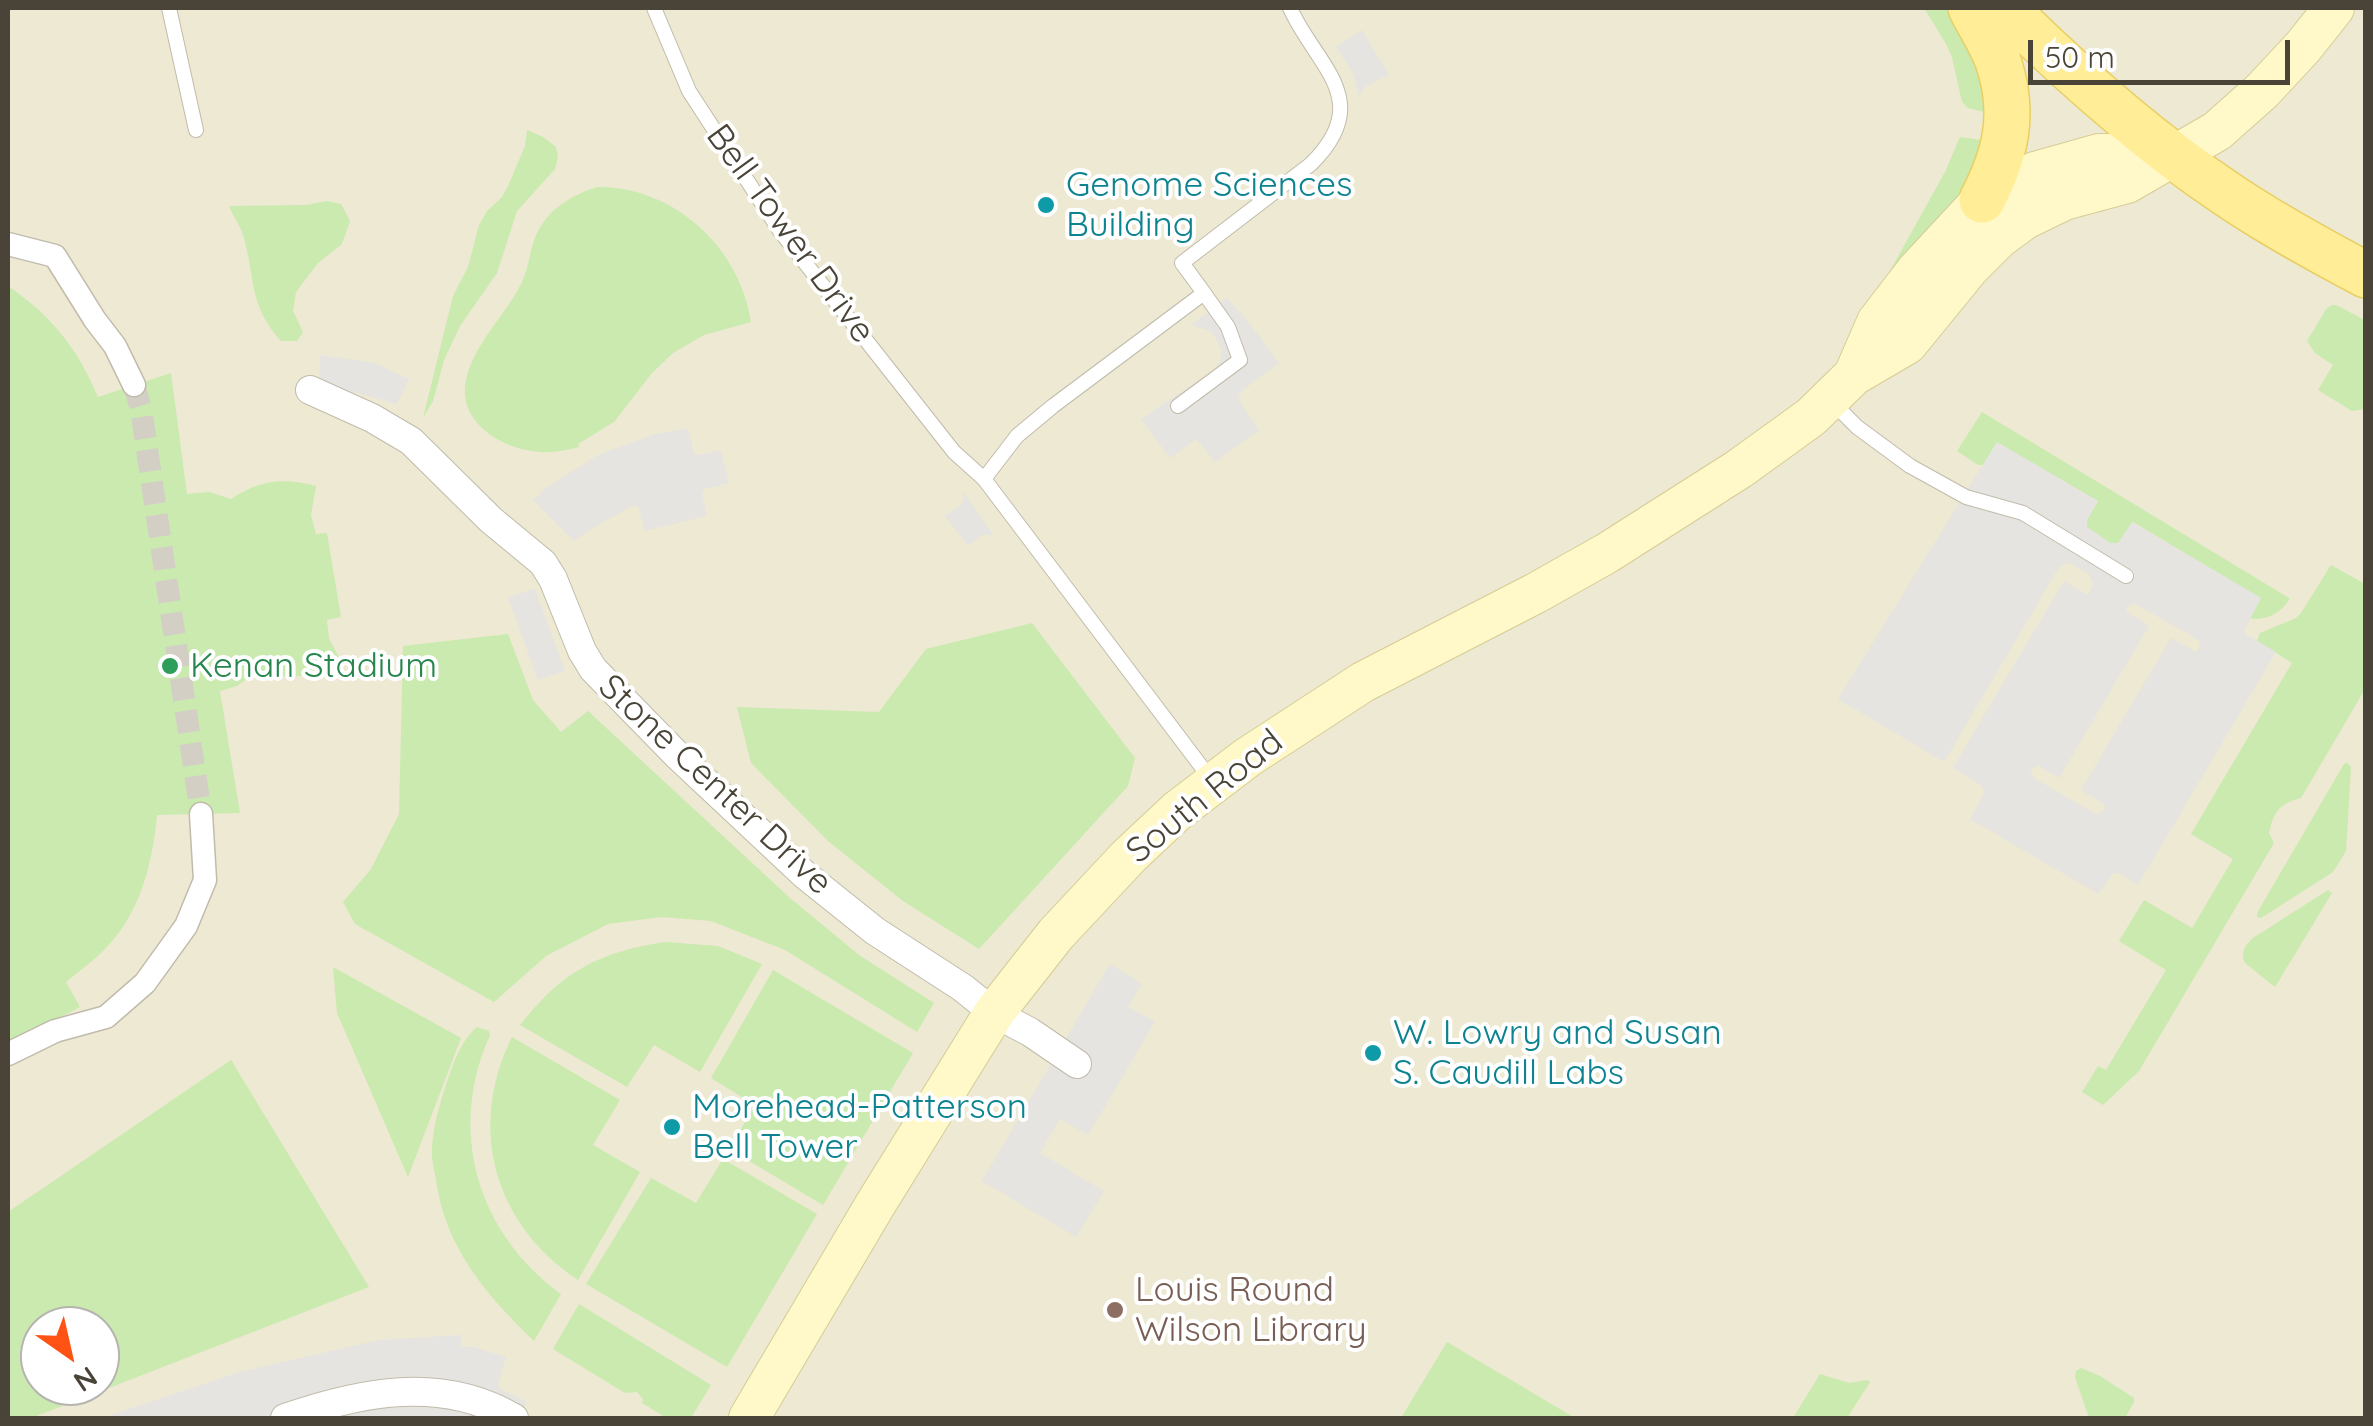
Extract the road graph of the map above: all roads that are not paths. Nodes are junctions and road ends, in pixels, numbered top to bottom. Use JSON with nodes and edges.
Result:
{"nodes":[{"id":1,"x":169,"y":8,"type":"edge"},
{"id":2,"x":654,"y":8,"type":"edge"},
{"id":3,"x":1290,"y":8,"type":"edge"},
{"id":4,"x":1971,"y":8,"type":"edge"},
{"id":5,"x":2005,"y":8,"type":"edge"},
{"id":6,"x":2334,"y":8,"type":"edge"},
{"id":7,"x":196,"y":130,"type":"dead end"},
{"id":8,"x":2174,"y":155,"type":"junction"},
{"id":9,"x":1982,"y":200,"type":"junction"},
{"id":10,"x":8,"y":244,"type":"edge"},
{"id":11,"x":2366,"y":275,"type":"edge"},
{"id":12,"x":1204,"y":294,"type":"junction"},
{"id":13,"x":134,"y":386,"type":"tunnel mouth"},
{"id":14,"x":1842,"y":387,"type":"junction"},
{"id":15,"x":310,"y":390,"type":"dead end"},
{"id":16,"x":1178,"y":406,"type":"dead end"},
{"id":17,"x":984,"y":479,"type":"junction"},
{"id":18,"x":2126,"y":576,"type":"dead end"},
{"id":19,"x":1214,"y":783,"type":"junction"},
{"id":20,"x":201,"y":814,"type":"tunnel mouth"},
{"id":21,"x":994,"y":1012,"type":"junction"},
{"id":22,"x":8,"y":1054,"type":"edge"},
{"id":23,"x":1077,"y":1064,"type":"dead end"},
{"id":24,"x":285,"y":1418,"type":"edge"},
{"id":25,"x":514,"y":1418,"type":"edge"},
{"id":26,"x":749,"y":1418,"type":"edge"}],
"edges":[{"from":1,"to":7,"type":"lane"},
{"from":2,"to":17,"type":"lane","name":"Bell Tower Drive"},
{"from":3,"to":12,"type":"lane"},
{"from":4,"to":9,"type":"main road"},
{"from":5,"to":8,"type":"main road"},
{"from":6,"to":8,"type":"main road"},
{"from":8,"to":9,"type":"main road","name":"South Road"},
{"from":8,"to":11,"type":"main road"},
{"from":8,"to":14,"type":"main road","name":"South Road"},
{"from":9,"to":14,"type":"main road","name":"South Road"},
{"from":10,"to":13,"type":"street"},
{"from":12,"to":16,"type":"lane"},
{"from":12,"to":17,"type":"lane"},
{"from":14,"to":18,"type":"lane"},
{"from":14,"to":19,"type":"main road","name":"South Road"},
{"from":15,"to":21,"type":"street","name":"Stone Center Drive"},
{"from":17,"to":19,"type":"lane"},
{"from":19,"to":21,"type":"main road","name":"South Road"},
{"from":20,"to":22,"type":"street"},
{"from":21,"to":23,"type":"street","name":"Stone Center Drive"},
{"from":21,"to":26,"type":"main road","name":"South Road"},
{"from":24,"to":25,"type":"street"}]}
